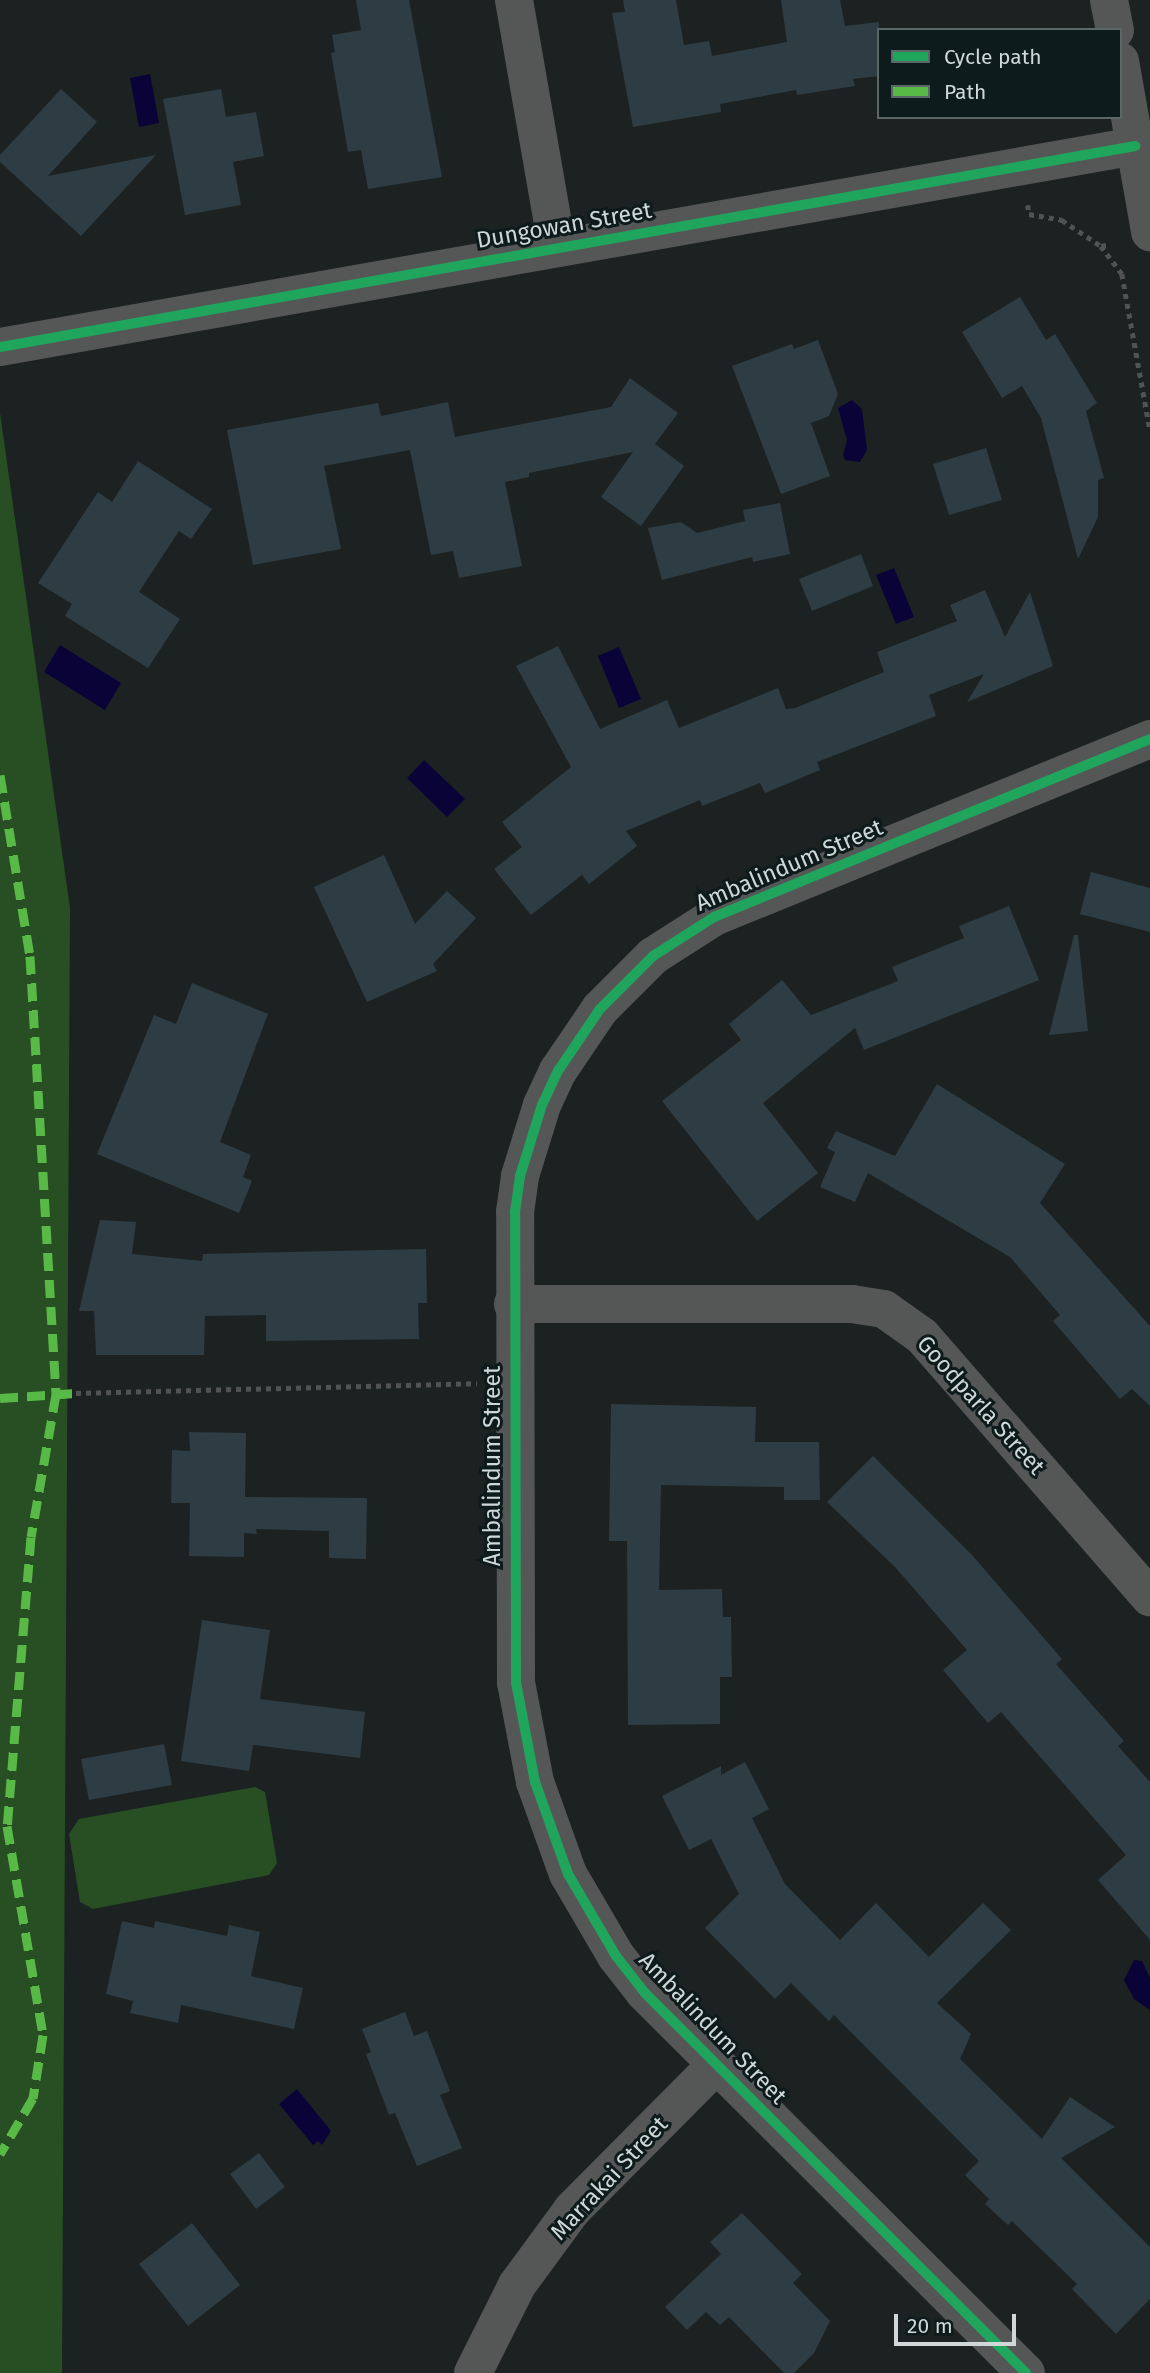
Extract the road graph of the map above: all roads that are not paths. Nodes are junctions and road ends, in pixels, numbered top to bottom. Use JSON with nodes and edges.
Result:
{"nodes":[{"id":1,"x":514,"y":0,"type":"edge"},
{"id":2,"x":1110,"y":0,"type":"edge"},
{"id":3,"x":1115,"y":28,"type":"edge"},
{"id":4,"x":1122,"y":72,"type":"edge"},
{"id":5,"x":1135,"y":146,"type":"junction"},
{"id":6,"x":1150,"y":232,"type":"edge"},
{"id":7,"x":557,"y":247,"type":"junction"},
{"id":8,"x":0,"y":347,"type":"edge"},
{"id":9,"x":1150,"y":739,"type":"edge"},
{"id":10,"x":513,"y":1304,"type":"junction"},
{"id":11,"x":1150,"y":1597,"type":"edge"},
{"id":12,"x":716,"y":2066,"type":"junction"},
{"id":13,"x":473,"y":2373,"type":"edge"},
{"id":14,"x":1026,"y":2373,"type":"edge"}],
"edges":[{"from":1,"to":7,"type":"street"},
{"from":2,"to":3,"type":"street"},
{"from":4,"to":5,"type":"street"},
{"from":5,"to":6,"type":"street"},
{"from":5,"to":7,"type":"street","name":"Dungowan Street"},
{"from":7,"to":8,"type":"street","name":"Dungowan Street"},
{"from":9,"to":10,"type":"street","name":"Ambalindum Street"},
{"from":10,"to":11,"type":"street","name":"Goodparla Street"},
{"from":10,"to":12,"type":"street","name":"Ambalindum Street"},
{"from":12,"to":13,"type":"street","name":"Marrakai Street"},
{"from":12,"to":14,"type":"street","name":"Ambalindum Street"}]}
